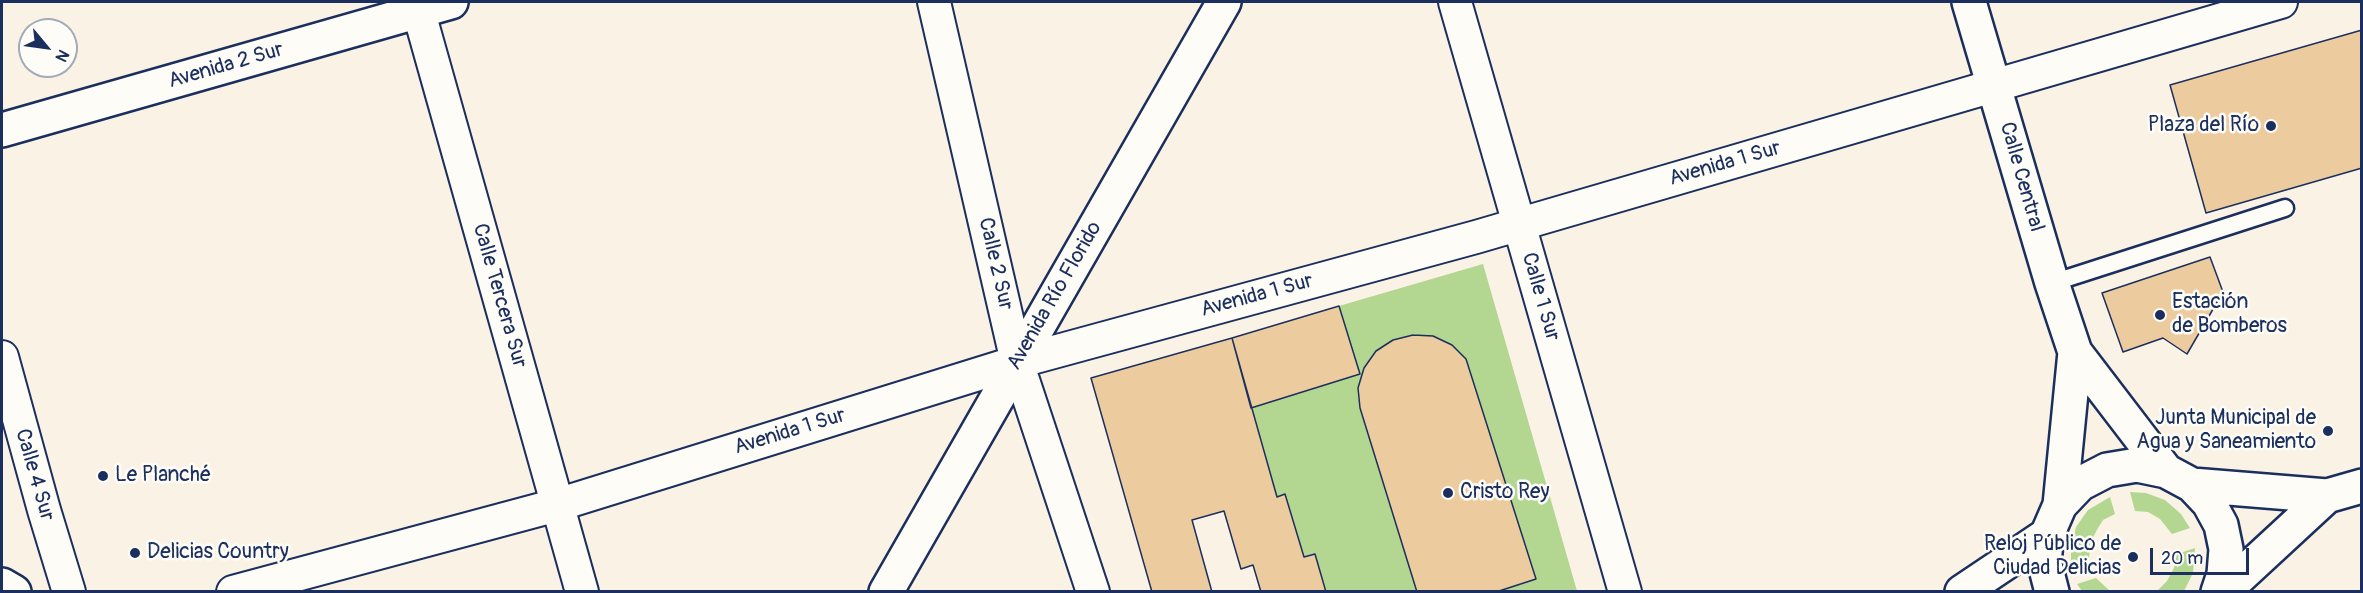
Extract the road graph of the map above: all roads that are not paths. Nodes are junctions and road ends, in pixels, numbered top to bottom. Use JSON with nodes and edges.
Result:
{"nodes":[{"id":1,"x":451,"y":2,"type":"edge"},
{"id":2,"x":934,"y":2,"type":"edge"},
{"id":3,"x":1224,"y":2,"type":"edge"},
{"id":4,"x":1455,"y":2,"type":"edge"},
{"id":5,"x":1969,"y":2,"type":"edge"},
{"id":6,"x":2281,"y":2,"type":"edge"},
{"id":7,"x":417,"y":6,"type":"edge"},
{"id":8,"x":1995,"y":85,"type":"junction"},
{"id":9,"x":2,"y":130,"type":"edge"},
{"id":10,"x":2285,"y":208,"type":"dead end"},
{"id":11,"x":1519,"y":224,"type":"junction"},
{"id":12,"x":2052,"y":283,"type":"junction"},
{"id":13,"x":2075,"y":352,"type":"junction"},
{"id":14,"x":2,"y":357,"type":"edge"},
{"id":15,"x":1017,"y":362,"type":"junction"},
{"id":16,"x":2179,"y":478,"type":"junction"},
{"id":17,"x":2361,"y":486,"type":"edge"},
{"id":18,"x":2327,"y":496,"type":"junction"},
{"id":19,"x":557,"y":505,"type":"junction"},
{"id":20,"x":2054,"y":520,"type":"junction"},
{"id":21,"x":2,"y":585,"type":"edge"},
{"id":22,"x":14,"y":591,"type":"edge"},
{"id":23,"x":69,"y":591,"type":"edge"},
{"id":24,"x":233,"y":591,"type":"edge"},
{"id":25,"x":582,"y":591,"type":"edge"},
{"id":26,"x":886,"y":591,"type":"edge"},
{"id":27,"x":1093,"y":591,"type":"edge"},
{"id":28,"x":1625,"y":591,"type":"edge"},
{"id":29,"x":1962,"y":591,"type":"edge"},
{"id":30,"x":2052,"y":591,"type":"edge"},
{"id":31,"x":2218,"y":591,"type":"edge"},
{"id":32,"x":2223,"y":591,"type":"edge"}],
"edges":[{"from":1,"to":7,"type":"main road","name":"Avenida 2 Sur"},
{"from":2,"to":15,"type":"street","name":"Calle 2 Sur"},
{"from":3,"to":15,"type":"main road","name":"Avenida Río Florido"},
{"from":4,"to":11,"type":"street","name":"Calle 1 Sur"},
{"from":5,"to":8,"type":"main road","name":"Calle Central"},
{"from":6,"to":8,"type":"street","name":"Avenida 1 Sur"},
{"from":7,"to":9,"type":"main road","name":"Avenida 2 Sur"},
{"from":7,"to":19,"type":"street","name":"Calle Tercera Sur"},
{"from":8,"to":11,"type":"street","name":"Avenida 1 Sur"},
{"from":8,"to":12,"type":"main road","name":"Calle Central"},
{"from":10,"to":12,"type":"lane"},
{"from":11,"to":15,"type":"street","name":"Avenida 1 Sur"},
{"from":11,"to":28,"type":"street","name":"Calle 1 Sur"},
{"from":12,"to":13,"type":"main road","name":"Calle Central"},
{"from":13,"to":16,"type":"main road"},
{"from":13,"to":20,"type":"main road"},
{"from":14,"to":23,"type":"street","name":"Calle 4 Sur"},
{"from":15,"to":19,"type":"street","name":"Avenida 1 Sur"},
{"from":15,"to":26,"type":"main road","name":"Avenida Río Florido"},
{"from":15,"to":27,"type":"street","name":"Calle 2 Sur"},
{"from":16,"to":18,"type":"main road"},
{"from":16,"to":20,"type":"main road"},
{"from":16,"to":31,"type":"main road"},
{"from":17,"to":18,"type":"main road"},
{"from":18,"to":32,"type":"main road"},
{"from":19,"to":24,"type":"street","name":"Avenida 1 Sur"},
{"from":19,"to":25,"type":"street","name":"Calle Tercera Sur"},
{"from":20,"to":29,"type":"main road"},
{"from":20,"to":30,"type":"main road"},
{"from":21,"to":22,"type":"main road"}]}
